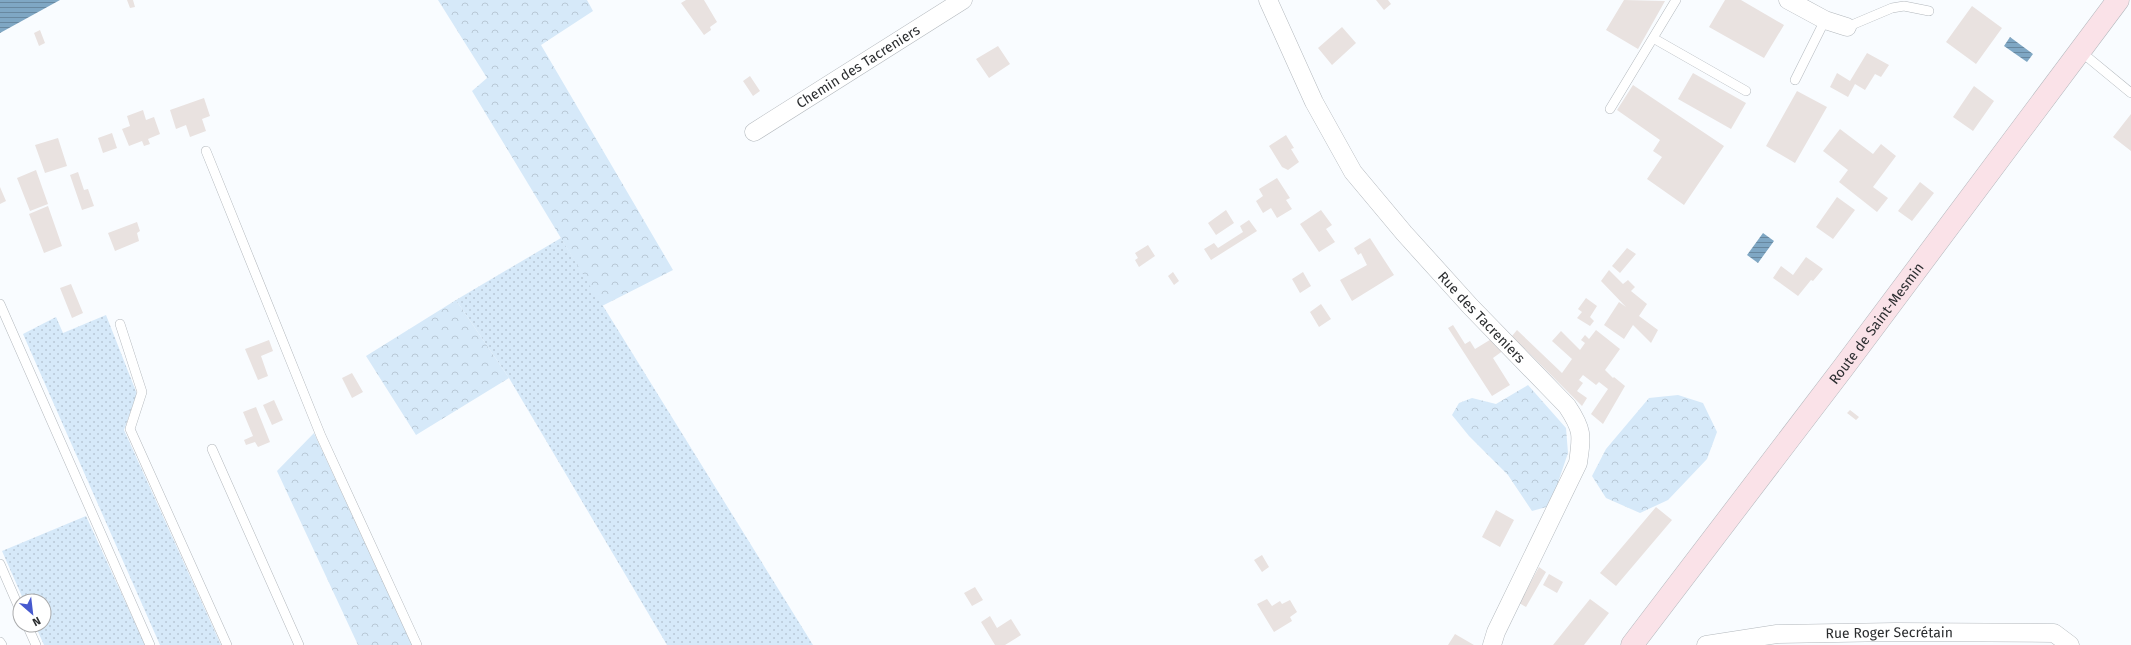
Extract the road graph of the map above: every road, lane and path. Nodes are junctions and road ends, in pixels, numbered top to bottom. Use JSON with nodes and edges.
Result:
{"nodes":[{"id":1,"x":963,"y":0,"type":"edge"},
{"id":2,"x":1268,"y":0,"type":"edge"},
{"id":3,"x":1676,"y":0,"type":"edge"},
{"id":4,"x":1788,"y":0,"type":"edge"},
{"id":5,"x":2118,"y":0,"type":"edge"},
{"id":6,"x":1929,"y":11,"type":"dead end"},
{"id":7,"x":1825,"y":20,"type":"junction"},
{"id":8,"x":1847,"y":27,"type":"joint"},
{"id":9,"x":1653,"y":38,"type":"junction"},
{"id":10,"x":2079,"y":50,"type":"junction"},
{"id":11,"x":1795,"y":80,"type":"dead end"},
{"id":12,"x":1746,"y":91,"type":"dead end"},
{"id":13,"x":2131,"y":93,"type":"edge"},
{"id":14,"x":1610,"y":109,"type":"dead end"},
{"id":15,"x":754,"y":132,"type":"dead end"},
{"id":16,"x":206,"y":151,"type":"dead end"},
{"id":17,"x":0,"y":304,"type":"edge"},
{"id":18,"x":120,"y":324,"type":"dead end"},
{"id":19,"x":212,"y":449,"type":"dead end"},
{"id":20,"x":0,"y":564,"type":"edge"},
{"id":21,"x":13,"y":593,"type":"edge"},
{"id":22,"x":31,"y":633,"type":"edge"},
{"id":23,"x":0,"y":642,"type":"edge"},
{"id":24,"x":2,"y":645,"type":"edge"},
{"id":25,"x":36,"y":645,"type":"edge"},
{"id":26,"x":150,"y":645,"type":"edge"},
{"id":27,"x":227,"y":645,"type":"edge"},
{"id":28,"x":299,"y":645,"type":"edge"},
{"id":29,"x":417,"y":645,"type":"edge"},
{"id":30,"x":1492,"y":645,"type":"edge"},
{"id":31,"x":1632,"y":645,"type":"edge"},
{"id":32,"x":1706,"y":645,"type":"edge"},
{"id":33,"x":2070,"y":645,"type":"edge"}],
"edges":[{"from":1,"to":15,"type":"street","name":"Chemin des Tacreniers"},
{"from":2,"to":30,"type":"street","name":"Rue des Tacreniers"},
{"from":3,"to":9,"type":"lane"},
{"from":4,"to":7,"type":"street"},
{"from":5,"to":10,"type":"main road","name":"Route de Saint-Mesmin"},
{"from":6,"to":8,"type":"lane"},
{"from":7,"to":8,"type":"street"},
{"from":7,"to":11,"type":"lane"},
{"from":9,"to":12,"type":"lane"},
{"from":9,"to":14,"type":"lane"},
{"from":10,"to":13,"type":"lane"},
{"from":10,"to":31,"type":"main road","name":"Route de Saint-Mesmin"},
{"from":16,"to":29,"type":"lane"},
{"from":17,"to":26,"type":"lane"},
{"from":18,"to":27,"type":"lane"},
{"from":19,"to":28,"type":"lane"},
{"from":20,"to":21,"type":"lane"},
{"from":22,"to":25,"type":"lane"},
{"from":23,"to":24,"type":"lane"},
{"from":32,"to":33,"type":"street","name":"Rue Roger Secrétain"}]}
